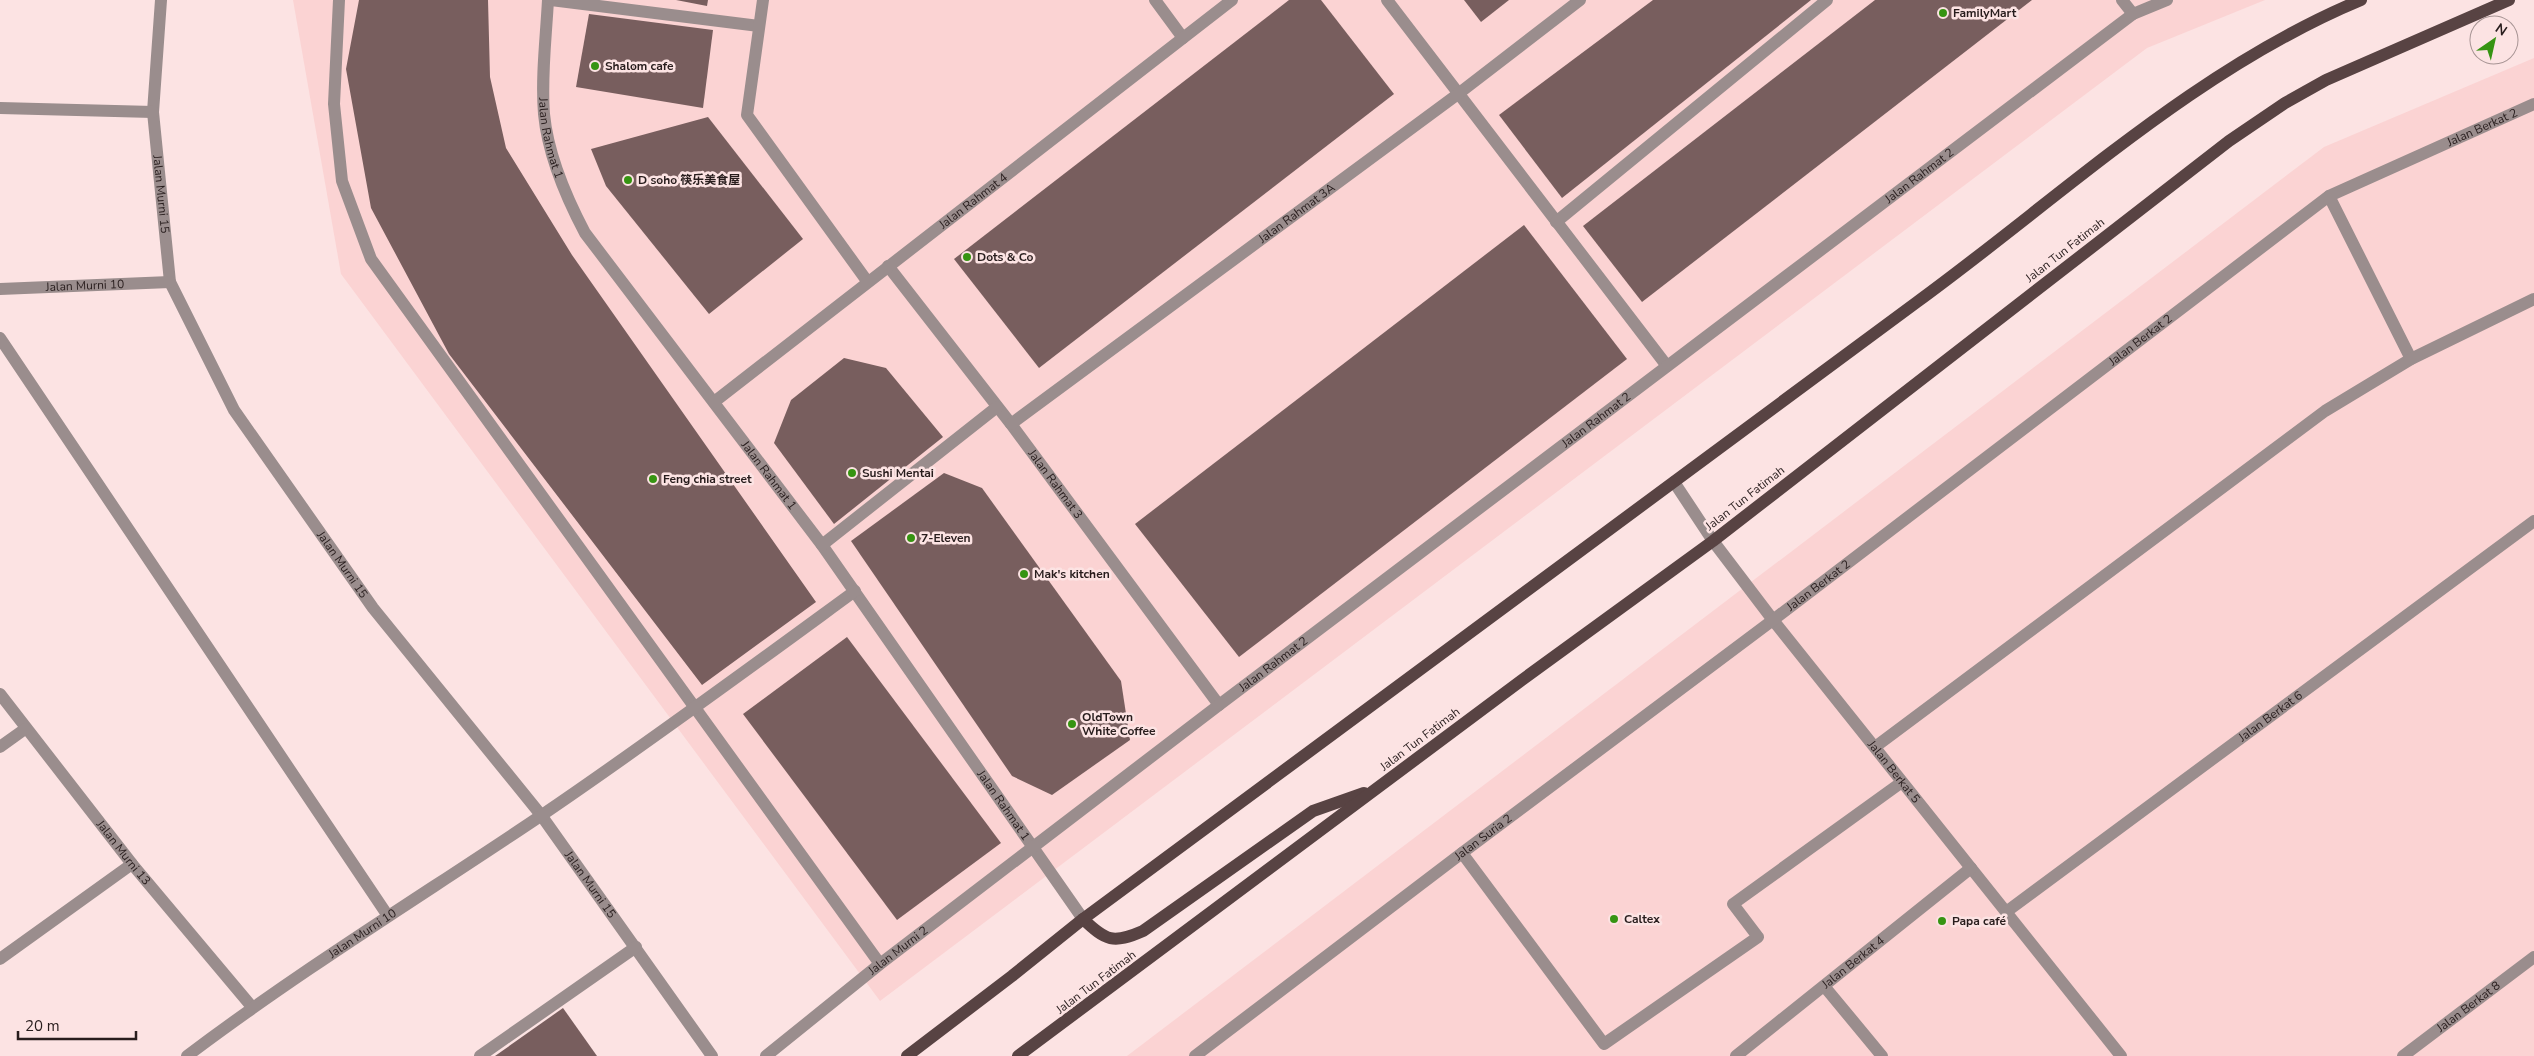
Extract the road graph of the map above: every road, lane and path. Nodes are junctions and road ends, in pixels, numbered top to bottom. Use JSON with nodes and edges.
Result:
{"nodes":[{"id":1,"x":161,"y":0,"type":"edge"},
{"id":2,"x":339,"y":0,"type":"edge"},
{"id":3,"x":549,"y":0,"type":"edge"},
{"id":4,"x":762,"y":0,"type":"edge"},
{"id":5,"x":1154,"y":0,"type":"edge"},
{"id":6,"x":1232,"y":0,"type":"edge"},
{"id":7,"x":1387,"y":0,"type":"edge"},
{"id":8,"x":1580,"y":0,"type":"edge"},
{"id":9,"x":1827,"y":0,"type":"edge"},
{"id":10,"x":2122,"y":0,"type":"edge"},
{"id":11,"x":2167,"y":0,"type":"edge"},
{"id":12,"x":2362,"y":0,"type":"edge"},
{"id":13,"x":2509,"y":0,"type":"edge"},
{"id":14,"x":2133,"y":14,"type":"junction"},
{"id":15,"x":759,"y":26,"type":"junction"},
{"id":16,"x":1183,"y":38,"type":"junction"},
{"id":17,"x":1458,"y":94,"type":"junction"},
{"id":18,"x":2534,"y":104,"type":"edge"},
{"id":19,"x":0,"y":108,"type":"edge"},
{"id":20,"x":153,"y":112,"type":"junction"},
{"id":21,"x":2329,"y":196,"type":"junction"},
{"id":22,"x":1556,"y":222,"type":"junction"},
{"id":23,"x":888,"y":266,"type":"junction"},
{"id":24,"x":867,"y":281,"type":"junction"},
{"id":25,"x":170,"y":282,"type":"junction"},
{"id":26,"x":0,"y":289,"type":"edge"},
{"id":27,"x":2534,"y":298,"type":"edge"},
{"id":28,"x":0,"y":338,"type":"edge"},
{"id":29,"x":2411,"y":358,"type":"junction"},
{"id":30,"x":1667,"y":366,"type":"junction"},
{"id":31,"x":714,"y":402,"type":"junction"},
{"id":32,"x":997,"y":407,"type":"junction"},
{"id":33,"x":1010,"y":424,"type":"junction"},
{"id":34,"x":1674,"y":482,"type":"junction"},
{"id":35,"x":2534,"y":520,"type":"edge"},
{"id":36,"x":1713,"y":540,"type":"junction"},
{"id":37,"x":822,"y":545,"type":"junction"},
{"id":38,"x":854,"y":591,"type":"junction"},
{"id":39,"x":1773,"y":620,"type":"junction"},
{"id":40,"x":0,"y":694,"type":"edge"},
{"id":41,"x":1219,"y":705,"type":"junction"},
{"id":42,"x":695,"y":709,"type":"junction"},
{"id":43,"x":25,"y":729,"type":"junction"},
{"id":44,"x":0,"y":747,"type":"edge"},
{"id":45,"x":1875,"y":747,"type":"junction"},
{"id":46,"x":1902,"y":782,"type":"junction"},
{"id":47,"x":1376,"y":789,"type":"junction"},
{"id":48,"x":541,"y":815,"type":"junction"},
{"id":49,"x":1032,"y":849,"type":"junction"},
{"id":50,"x":1462,"y":853,"type":"junction"},
{"id":51,"x":132,"y":864,"type":"junction"},
{"id":52,"x":1971,"y":868,"type":"junction"},
{"id":53,"x":2006,"y":912,"type":"junction"},
{"id":54,"x":388,"y":916,"type":"junction"},
{"id":55,"x":1082,"y":919,"type":"junction"},
{"id":56,"x":636,"y":947,"type":"junction"},
{"id":57,"x":2534,"y":957,"type":"edge"},
{"id":58,"x":0,"y":959,"type":"edge"},
{"id":59,"x":880,"y":964,"type":"junction"},
{"id":60,"x":1824,"y":986,"type":"junction"},
{"id":61,"x":252,"y":1007,"type":"junction"},
{"id":62,"x":187,"y":1056,"type":"edge"},
{"id":63,"x":480,"y":1056,"type":"edge"},
{"id":64,"x":712,"y":1056,"type":"edge"},
{"id":65,"x":766,"y":1056,"type":"edge"},
{"id":66,"x":907,"y":1056,"type":"edge"},
{"id":67,"x":1018,"y":1056,"type":"edge"},
{"id":68,"x":1195,"y":1056,"type":"edge"},
{"id":69,"x":1736,"y":1056,"type":"edge"},
{"id":70,"x":1882,"y":1056,"type":"edge"},
{"id":71,"x":2120,"y":1056,"type":"edge"},
{"id":72,"x":2403,"y":1056,"type":"edge"}],
"edges":[{"from":1,"to":20,"type":"street","name":"Jalan Murni 15"},
{"from":2,"to":42,"type":"street"},
{"from":3,"to":15,"type":"street"},
{"from":3,"to":31,"type":"street","name":"Jalan Rahmat 1"},
{"from":4,"to":15,"type":"street"},
{"from":5,"to":16,"type":"street"},
{"from":6,"to":16,"type":"street","name":"Jalan Rahmat 4"},
{"from":7,"to":17,"type":"street"},
{"from":8,"to":17,"type":"street","name":"Jalan Rahmat 3A"},
{"from":9,"to":22,"type":"street"},
{"from":10,"to":14,"type":"street"},
{"from":11,"to":14,"type":"street","name":"Jalan Rahmat 2"},
{"from":12,"to":34,"type":"main road"},
{"from":13,"to":36,"type":"main road","name":"Jalan Tun Fatimah"},
{"from":14,"to":30,"type":"street","name":"Jalan Rahmat 2"},
{"from":15,"to":24,"type":"street"},
{"from":16,"to":23,"type":"street","name":"Jalan Rahmat 4"},
{"from":17,"to":22,"type":"street"},
{"from":17,"to":33,"type":"street","name":"Jalan Rahmat 3A"},
{"from":18,"to":21,"type":"street","name":"Jalan Berkat 2"},
{"from":19,"to":20,"type":"street"},
{"from":20,"to":25,"type":"street","name":"Jalan Murni 15"},
{"from":21,"to":29,"type":"street"},
{"from":21,"to":39,"type":"street","name":"Jalan Berkat 2"},
{"from":22,"to":30,"type":"street"},
{"from":23,"to":24,"type":"street","name":"Jalan Rahmat 4"},
{"from":23,"to":32,"type":"street","name":"Jalan Rahmat 3"},
{"from":24,"to":31,"type":"street","name":"Jalan Rahmat 4"},
{"from":25,"to":26,"type":"street","name":"Jalan Murni 10"},
{"from":25,"to":48,"type":"street","name":"Jalan Murni 15"},
{"from":27,"to":29,"type":"street"},
{"from":28,"to":54,"type":"street"},
{"from":29,"to":45,"type":"street"},
{"from":30,"to":41,"type":"street","name":"Jalan Rahmat 2"},
{"from":31,"to":37,"type":"street","name":"Jalan Rahmat 1"},
{"from":32,"to":33,"type":"street","name":"Jalan Rahmat 3"},
{"from":32,"to":37,"type":"street"},
{"from":33,"to":41,"type":"street","name":"Jalan Rahmat 3"},
{"from":34,"to":36,"type":"street","name":"Jalan Berkat 5"},
{"from":34,"to":55,"type":"main road"},
{"from":35,"to":53,"type":"street","name":"Jalan Berkat 6"},
{"from":36,"to":39,"type":"street","name":"Jalan Berkat 5"},
{"from":36,"to":47,"type":"main road","name":"Jalan Tun Fatimah"},
{"from":37,"to":38,"type":"street","name":"Jalan Rahmat 1"},
{"from":38,"to":42,"type":"street","name":"Jalan Murni 10"},
{"from":38,"to":49,"type":"street","name":"Jalan Rahmat 1"},
{"from":39,"to":45,"type":"street","name":"Jalan Berkat 5"},
{"from":39,"to":50,"type":"street","name":"Jalan Suria 2"},
{"from":40,"to":43,"type":"street","name":"Jalan Murni 13"},
{"from":41,"to":49,"type":"street","name":"Jalan Rahmat 2"},
{"from":42,"to":48,"type":"street","name":"Jalan Murni 10"},
{"from":42,"to":59,"type":"street"},
{"from":43,"to":44,"type":"street"},
{"from":43,"to":51,"type":"street","name":"Jalan Murni 13"},
{"from":45,"to":46,"type":"street","name":"Jalan Berkat 5"},
{"from":46,"to":50,"type":"street"},
{"from":46,"to":52,"type":"street","name":"Jalan Berkat 5"},
{"from":47,"to":55,"type":"main road"},
{"from":47,"to":67,"type":"main road","name":"Jalan Tun Fatimah"},
{"from":48,"to":54,"type":"street","name":"Jalan Murni 10"},
{"from":48,"to":56,"type":"street","name":"Jalan Murni 15"},
{"from":49,"to":55,"type":"street","name":"Jalan Rahmat 1"},
{"from":49,"to":59,"type":"street","name":"Jalan Murni 2"},
{"from":50,"to":68,"type":"street","name":"Jalan Suria 2"},
{"from":51,"to":58,"type":"street"},
{"from":51,"to":61,"type":"street","name":"Jalan Murni 13"},
{"from":52,"to":53,"type":"street","name":"Jalan Berkat 5"},
{"from":52,"to":60,"type":"street","name":"Jalan Berkat 4"},
{"from":53,"to":71,"type":"street","name":"Jalan Berkat 5"},
{"from":54,"to":61,"type":"street","name":"Jalan Murni 10"},
{"from":55,"to":66,"type":"main road"},
{"from":56,"to":63,"type":"street"},
{"from":56,"to":64,"type":"street","name":"Jalan Murni 15"},
{"from":57,"to":72,"type":"street","name":"Jalan Berkat 8"},
{"from":59,"to":65,"type":"street","name":"Jalan Murni 2"},
{"from":60,"to":69,"type":"street","name":"Jalan Berkat 4"},
{"from":60,"to":70,"type":"street"},
{"from":61,"to":62,"type":"street","name":"Jalan Murni 10"}]}
